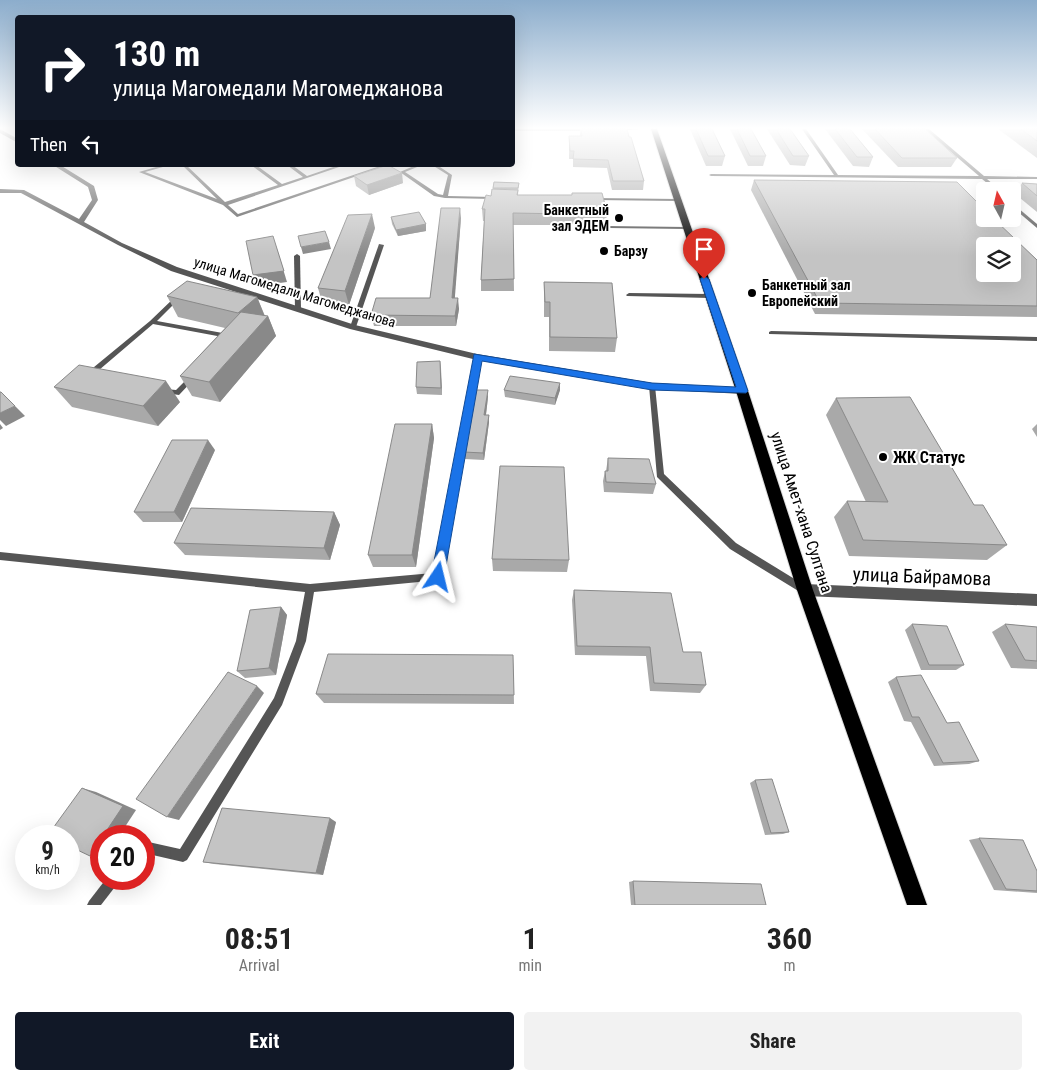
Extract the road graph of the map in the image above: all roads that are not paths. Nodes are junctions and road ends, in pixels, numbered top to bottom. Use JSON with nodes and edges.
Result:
{"nodes":[{"id":1,"x":66,"y":171,"type":"edge"},
{"id":2,"x":144,"y":171,"type":"edge"},
{"id":3,"x":191,"y":171,"type":"edge"},
{"id":4,"x":262,"y":171,"type":"edge"},
{"id":5,"x":298,"y":171,"type":"edge"},
{"id":6,"x":324,"y":171,"type":"edge"},
{"id":7,"x":369,"y":171,"type":"edge"},
{"id":8,"x":444,"y":171,"type":"edge"},
{"id":9,"x":668,"y":171,"type":"edge"},
{"id":10,"x":833,"y":171,"type":"edge"},
{"id":11,"x":977,"y":171,"type":"edge"},
{"id":12,"x":402,"y":172,"type":"edge"},
{"id":13,"x":712,"y":175,"type":"dead end"},
{"id":14,"x":836,"y":175,"type":"junction"},
{"id":15,"x":306,"y":177,"type":"junction"},
{"id":16,"x":984,"y":177,"type":"junction"},
{"id":17,"x":1037,"y":178,"type":"edge"},
{"id":18,"x":989,"y":182,"type":"edge"},
{"id":19,"x":281,"y":185,"type":"junction"},
{"id":20,"x":0,"y":191,"type":"edge"},
{"id":21,"x":445,"y":197,"type":"junction"},
{"id":22,"x":503,"y":198,"type":"edge"},
{"id":23,"x":590,"y":199,"type":"edge"},
{"id":24,"x":678,"y":200,"type":"junction"},
{"id":25,"x":225,"y":204,"type":"junction"},
{"id":26,"x":1021,"y":212,"type":"edge"},
{"id":27,"x":80,"y":223,"type":"junction"},
{"id":28,"x":608,"y":227,"type":"dead end"},
{"id":29,"x":1037,"y":227,"type":"edge"},
{"id":30,"x":688,"y":228,"type":"junction"},
{"id":31,"x":381,"y":245,"type":"dead end"},
{"id":32,"x":297,"y":256,"type":"dead end"},
{"id":33,"x":185,"y":290,"type":"edge"},
{"id":34,"x":629,"y":296,"type":"dead end"},
{"id":35,"x":710,"y":296,"type":"junction"},
{"id":36,"x":298,"y":309,"type":"junction"},
{"id":37,"x":152,"y":322,"type":"junction"},
{"id":38,"x":354,"y":327,"type":"junction"},
{"id":39,"x":771,"y":333,"type":"dead end"},
{"id":40,"x":1037,"y":339,"type":"edge"},
{"id":41,"x":225,"y":344,"type":"edge"},
{"id":42,"x":478,"y":357,"type":"junction"},
{"id":43,"x":197,"y":372,"type":"edge"},
{"id":44,"x":97,"y":378,"type":"edge"},
{"id":45,"x":652,"y":386,"type":"junction"},
{"id":46,"x":159,"y":390,"type":"edge"},
{"id":47,"x":742,"y":391,"type":"junction"},
{"id":48,"x":0,"y":556,"type":"edge"},
{"id":49,"x":310,"y":588,"type":"junction"},
{"id":50,"x":805,"y":590,"type":"junction"},
{"id":51,"x":1037,"y":600,"type":"edge"},
{"id":52,"x":155,"y":850,"type":"edge"},
{"id":53,"x":106,"y":890,"type":"edge"},
{"id":54,"x":94,"y":905,"type":"edge"},
{"id":55,"x":918,"y":905,"type":"edge"}],
"edges":[{"from":1,"to":27,"type":"street"},
{"from":2,"to":25,"type":"lane"},
{"from":3,"to":25,"type":"lane"},
{"from":4,"to":19,"type":"lane"},
{"from":5,"to":15,"type":"lane"},
{"from":6,"to":15,"type":"lane"},
{"from":7,"to":25,"type":"lane"},
{"from":8,"to":21,"type":"lane"},
{"from":9,"to":24,"type":"main road","name":"улица Амет-хана Султана"},
{"from":10,"to":14,"type":"lane"},
{"from":11,"to":16,"type":"lane"},
{"from":12,"to":21,"type":"lane"},
{"from":13,"to":14,"type":"lane"},
{"from":14,"to":16,"type":"lane"},
{"from":15,"to":19,"type":"lane"},
{"from":16,"to":17,"type":"lane"},
{"from":16,"to":18,"type":"lane"},
{"from":19,"to":25,"type":"lane"},
{"from":20,"to":27,"type":"street","name":"улица Магомедали Магомеджановa"},
{"from":21,"to":22,"type":"lane"},
{"from":23,"to":24,"type":"lane"},
{"from":24,"to":30,"type":"main road","name":"улица Амет-хана Султана"},
{"from":26,"to":29,"type":"lane"},
{"from":27,"to":36,"type":"street","name":"улица Магомедали Магомеджановa"},
{"from":28,"to":30,"type":"lane"},
{"from":30,"to":35,"type":"main road","name":"улица Амет-хана Султана"},
{"from":31,"to":38,"type":"lane"},
{"from":32,"to":36,"type":"lane"},
{"from":33,"to":37,"type":"lane"},
{"from":34,"to":35,"type":"lane"},
{"from":35,"to":47,"type":"main road","name":"улица Амет-хана Султана"},
{"from":36,"to":38,"type":"street","name":"улица Магомедали Магомеджановa"},
{"from":37,"to":41,"type":"lane"},
{"from":37,"to":44,"type":"lane"},
{"from":38,"to":42,"type":"street","name":"улица Магомедали Магомеджановa"},
{"from":39,"to":40,"type":"lane"},
{"from":42,"to":45,"type":"street","name":"улица Магомедали Магомеджановa"},
{"from":42,"to":49,"type":"lane"},
{"from":43,"to":46,"type":"lane"},
{"from":45,"to":47,"type":"street","name":"улица Магомедали Магомеджановa"},
{"from":45,"to":50,"type":"lane"},
{"from":47,"to":50,"type":"main road","name":"улица Амет-хана Султана"},
{"from":48,"to":49,"type":"lane"},
{"from":49,"to":52,"type":"lane"},
{"from":50,"to":51,"type":"street","name":"улица Байрамова"},
{"from":50,"to":55,"type":"main road","name":"улица Амет-хана Султана"},
{"from":53,"to":54,"type":"lane"}]}
